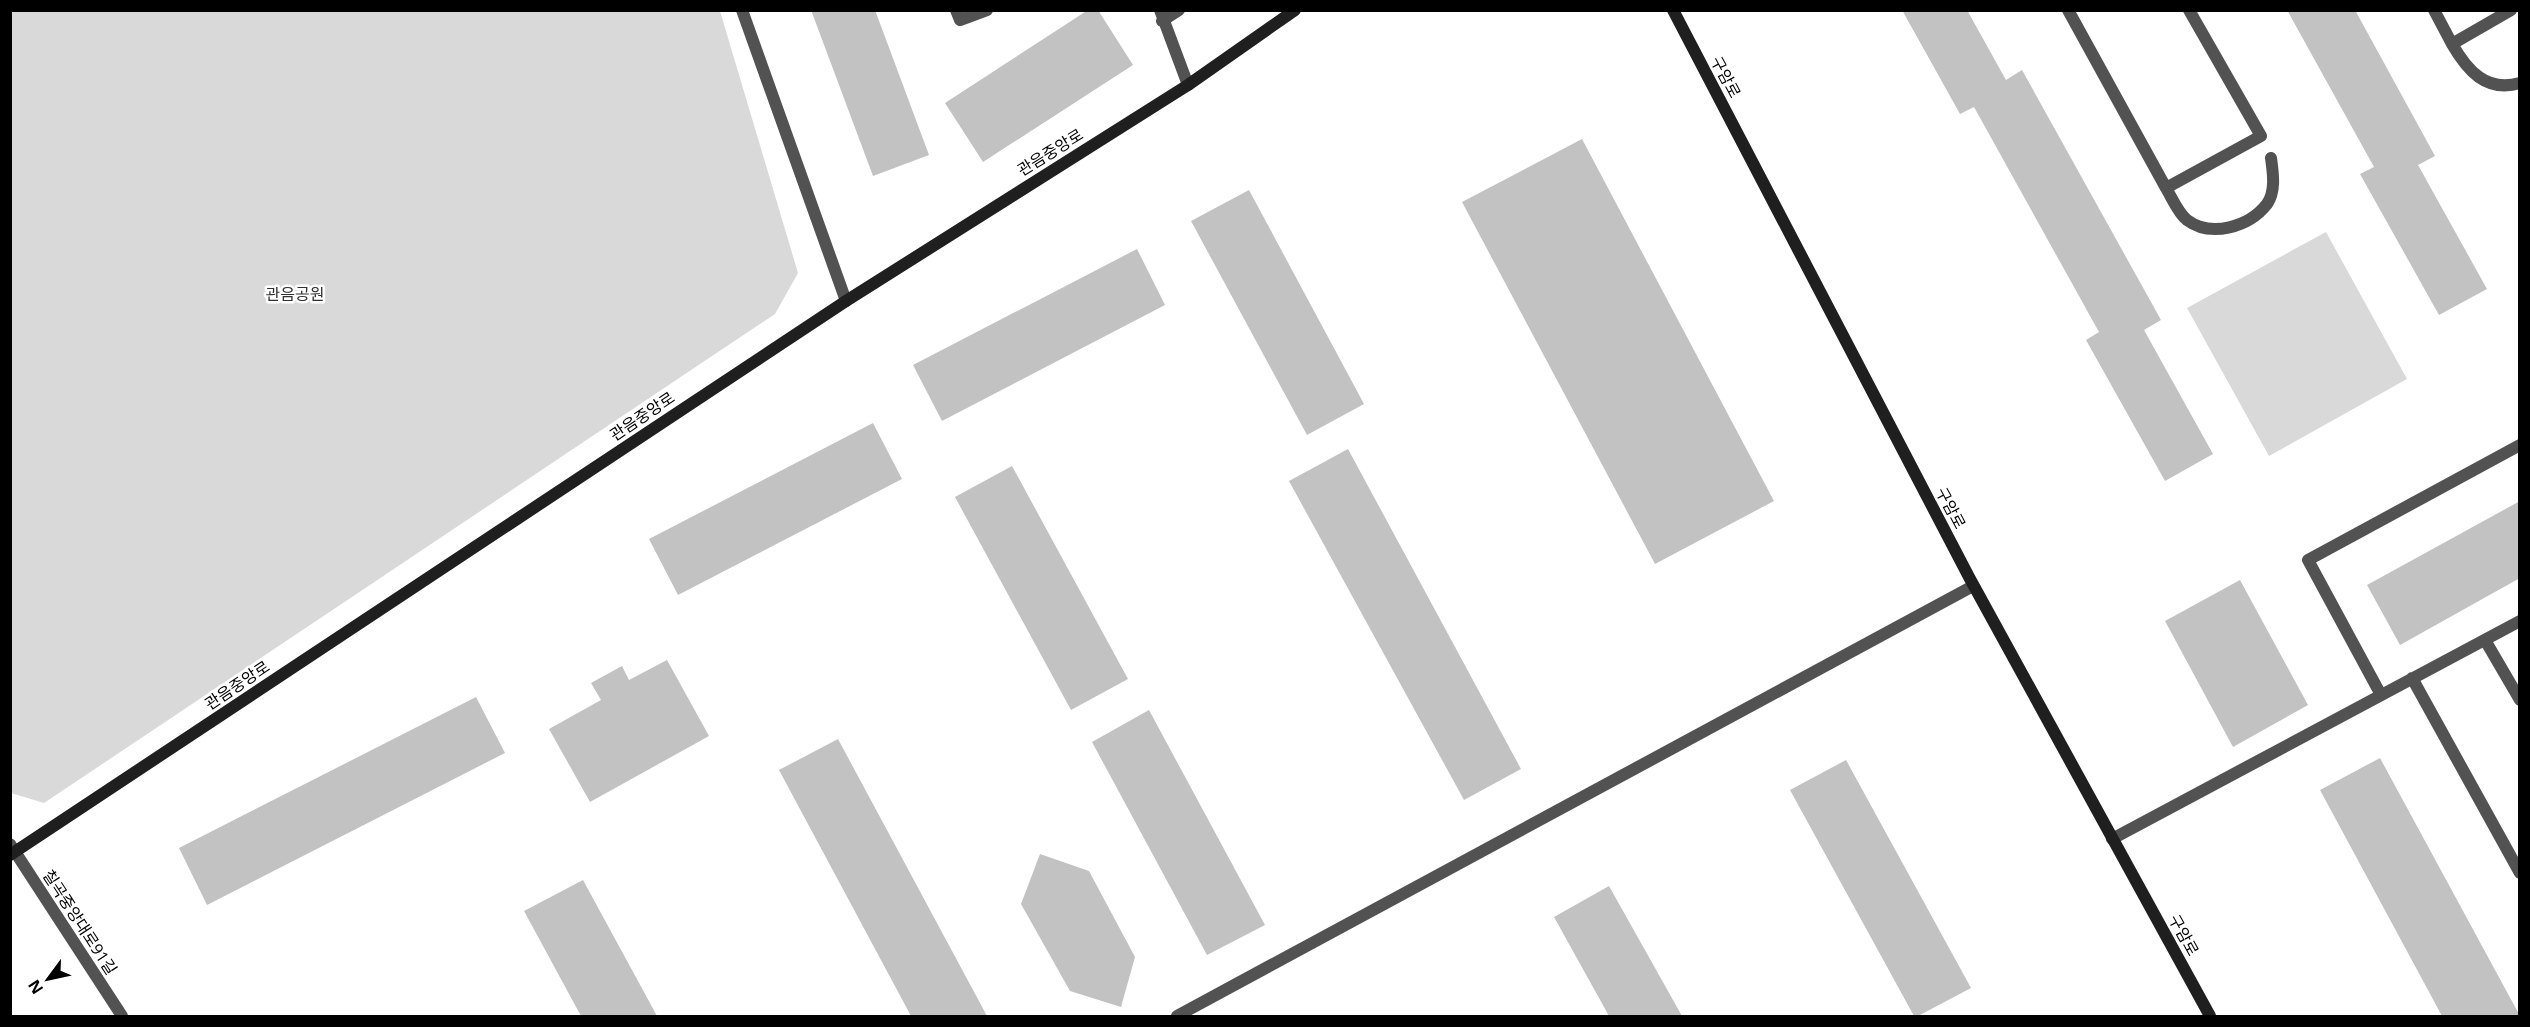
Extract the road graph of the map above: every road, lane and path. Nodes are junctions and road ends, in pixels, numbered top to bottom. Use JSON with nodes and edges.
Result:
{"nodes":[{"id":1,"x":742,"y":10,"type":"edge"},
{"id":2,"x":956,"y":10,"type":"edge"},
{"id":3,"x":987,"y":10,"type":"edge"},
{"id":4,"x":1150,"y":10,"type":"edge"},
{"id":5,"x":1179,"y":10,"type":"edge"},
{"id":6,"x":1295,"y":10,"type":"edge"},
{"id":7,"x":1673,"y":10,"type":"edge"},
{"id":8,"x":2068,"y":10,"type":"edge"},
{"id":9,"x":2189,"y":10,"type":"edge"},
{"id":10,"x":2434,"y":10,"type":"edge"},
{"id":11,"x":2511,"y":10,"type":"edge"},
{"id":12,"x":1161,"y":16,"type":"edge"},
{"id":13,"x":2452,"y":44,"type":"junction"},
{"id":14,"x":2520,"y":83,"type":"edge"},
{"id":15,"x":1188,"y":85,"type":"junction"},
{"id":16,"x":2271,"y":158,"type":"dead end"},
{"id":17,"x":2166,"y":188,"type":"junction"},
{"id":18,"x":846,"y":301,"type":"junction"},
{"id":19,"x":2520,"y":445,"type":"edge"},
{"id":20,"x":1973,"y":586,"type":"junction"},
{"id":21,"x":2520,"y":621,"type":"edge"},
{"id":22,"x":2485,"y":640,"type":"junction"},
{"id":23,"x":2412,"y":678,"type":"junction"},
{"id":24,"x":2380,"y":695,"type":"junction"},
{"id":25,"x":2520,"y":700,"type":"edge"},
{"id":26,"x":2112,"y":838,"type":"junction"},
{"id":27,"x":12,"y":850,"type":"edge"},
{"id":28,"x":2520,"y":873,"type":"edge"},
{"id":29,"x":122,"y":1017,"type":"edge"},
{"id":30,"x":1177,"y":1017,"type":"edge"},
{"id":31,"x":2210,"y":1017,"type":"edge"}],
"edges":[{"from":1,"to":18,"type":"street"},
{"from":2,"to":3,"type":"street"},
{"from":4,"to":12,"type":"street"},
{"from":5,"to":12,"type":"street"},
{"from":6,"to":15,"type":"main road","name":"관음중앙로"},
{"from":7,"to":20,"type":"main road","name":"구암로"},
{"from":8,"to":17,"type":"street"},
{"from":9,"to":17,"type":"street"},
{"from":10,"to":13,"type":"street"},
{"from":11,"to":13,"type":"street"},
{"from":12,"to":15,"type":"street"},
{"from":13,"to":14,"type":"street"},
{"from":15,"to":18,"type":"main road","name":"관음중앙로"},
{"from":16,"to":17,"type":"street"},
{"from":18,"to":27,"type":"main road","name":"관음중앙로"},
{"from":19,"to":24,"type":"street"},
{"from":20,"to":26,"type":"main road","name":"구암로"},
{"from":20,"to":30,"type":"street"},
{"from":21,"to":22,"type":"street"},
{"from":22,"to":23,"type":"street"},
{"from":22,"to":25,"type":"street"},
{"from":23,"to":24,"type":"street"},
{"from":23,"to":28,"type":"street"},
{"from":24,"to":26,"type":"street"},
{"from":26,"to":31,"type":"main road","name":"구암로"},
{"from":27,"to":29,"type":"street","name":"칠곡중앙대로91길"}]}
